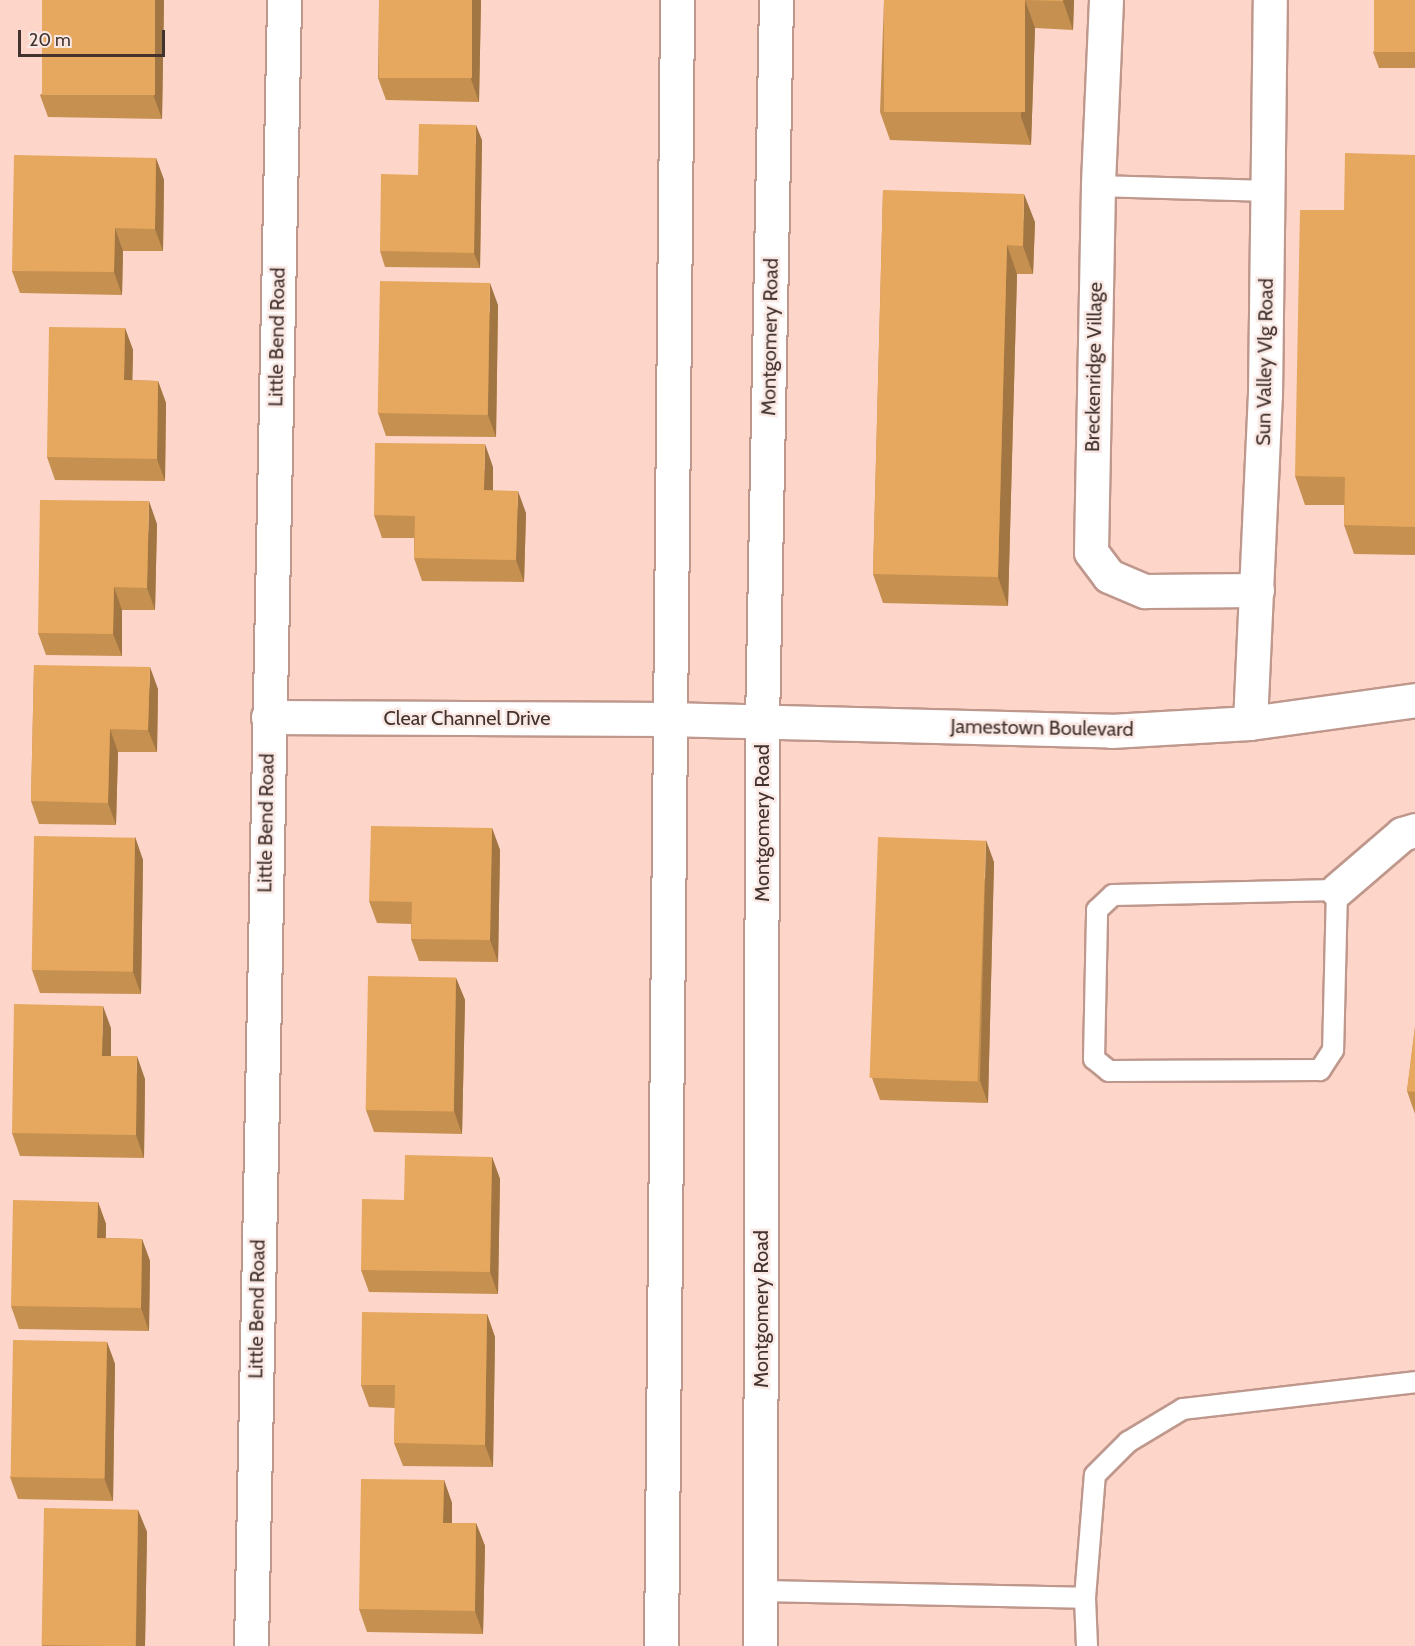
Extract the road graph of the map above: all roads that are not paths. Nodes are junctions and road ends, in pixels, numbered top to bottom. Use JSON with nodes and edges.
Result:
{"nodes":[{"id":1,"x":284,"y":0,"type":"edge"},
{"id":2,"x":677,"y":0,"type":"edge"},
{"id":3,"x":776,"y":0,"type":"edge"},
{"id":4,"x":1106,"y":0,"type":"edge"},
{"id":5,"x":1270,"y":0,"type":"edge"},
{"id":6,"x":1098,"y":186,"type":"junction"},
{"id":7,"x":1268,"y":191,"type":"junction"},
{"id":8,"x":1257,"y":590,"type":"junction"},
{"id":9,"x":1415,"y":700,"type":"edge"},
{"id":10,"x":268,"y":717,"type":"junction"},
{"id":11,"x":667,"y":719,"type":"junction"},
{"id":12,"x":762,"y":723,"type":"junction"},
{"id":13,"x":1250,"y":723,"type":"junction"},
{"id":14,"x":1415,"y":830,"type":"edge"},
{"id":15,"x":1337,"y":890,"type":"junction"},
{"id":16,"x":1415,"y":1382,"type":"edge"},
{"id":17,"x":760,"y":1591,"type":"junction"},
{"id":18,"x":1085,"y":1598,"type":"junction"},
{"id":19,"x":250,"y":1646,"type":"edge"},
{"id":20,"x":661,"y":1646,"type":"edge"},
{"id":21,"x":760,"y":1646,"type":"edge"},
{"id":22,"x":1087,"y":1646,"type":"edge"}],
"edges":[{"from":1,"to":10,"type":"street","name":"Little Bend Road"},
{"from":2,"to":11,"type":"street"},
{"from":3,"to":12,"type":"street","name":"Montgomery Road"},
{"from":4,"to":6,"type":"street","name":"Breckenridge Village"},
{"from":5,"to":7,"type":"street","name":"Sun Valley Vlg Road"},
{"from":6,"to":7,"type":"lane"},
{"from":6,"to":8,"type":"street","name":"Breckenridge Village"},
{"from":7,"to":8,"type":"street","name":"Sun Valley Vlg Road"},
{"from":8,"to":13,"type":"street","name":"Sun Valley Vlg Road"},
{"from":9,"to":13,"type":"street","name":"Jamestown Boulevard"},
{"from":10,"to":11,"type":"street","name":"Clear Channel Drive"},
{"from":10,"to":19,"type":"street","name":"Little Bend Road"},
{"from":11,"to":12,"type":"street","name":"Jamestown Boulevard"},
{"from":11,"to":20,"type":"street"},
{"from":12,"to":13,"type":"street","name":"Jamestown Boulevard"},
{"from":12,"to":17,"type":"street","name":"Montgomery Road"},
{"from":14,"to":15,"type":"street"},
{"from":15,"to":15,"type":"lane"},
{"from":16,"to":18,"type":"lane"},
{"from":17,"to":18,"type":"lane"},
{"from":17,"to":21,"type":"street","name":"Montgomery Road"},
{"from":18,"to":22,"type":"lane"}]}
